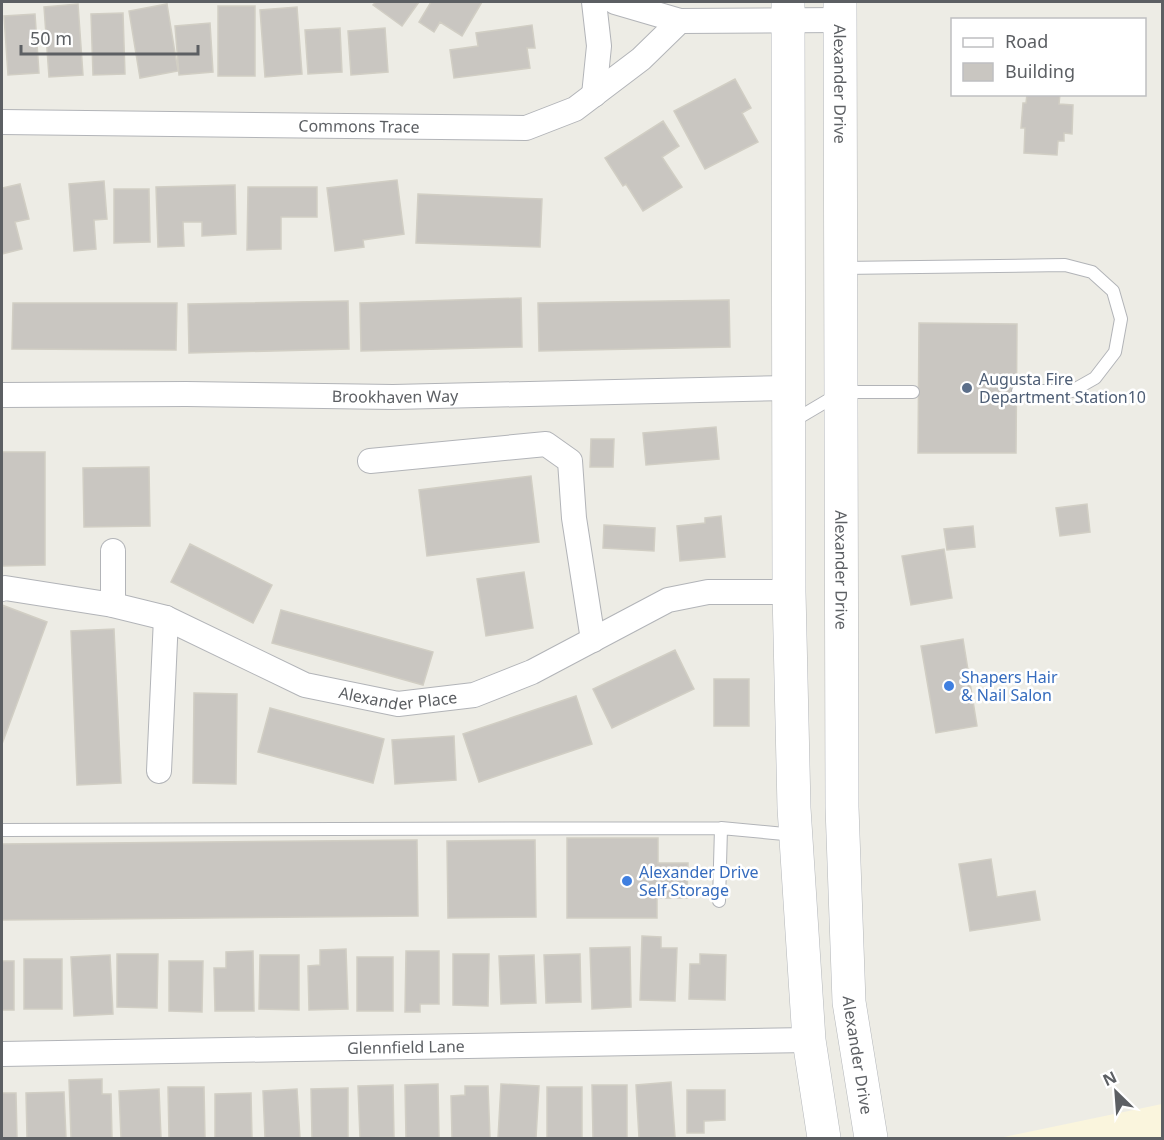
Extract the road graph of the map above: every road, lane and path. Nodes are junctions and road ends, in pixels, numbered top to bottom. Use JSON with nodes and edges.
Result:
{"nodes":[{"id":1,"x":594,"y":2,"type":"edge"},
{"id":2,"x":615,"y":2,"type":"edge"},
{"id":3,"x":788,"y":11,"type":"edge"},
{"id":4,"x":840,"y":11,"type":"edge"},
{"id":5,"x":680,"y":21,"type":"junction"},
{"id":6,"x":594,"y":95,"type":"junction"},
{"id":7,"x":2,"y":122,"type":"edge"},
{"id":8,"x":842,"y":268,"type":"junction"},
{"id":9,"x":789,"y":388,"type":"junction"},
{"id":10,"x":1018,"y":391,"type":"dead end"},
{"id":11,"x":842,"y":392,"type":"junction"},
{"id":12,"x":913,"y":392,"type":"dead end"},
{"id":13,"x":2,"y":395,"type":"edge"},
{"id":14,"x":789,"y":423,"type":"junction"},
{"id":15,"x":370,"y":461,"type":"dead end"},
{"id":16,"x":113,"y":550,"type":"dead end"},
{"id":17,"x":2,"y":589,"type":"edge"},
{"id":18,"x":789,"y":591,"type":"junction"},
{"id":19,"x":113,"y":605,"type":"junction"},
{"id":20,"x":165,"y":618,"type":"junction"},
{"id":21,"x":593,"y":640,"type":"junction"},
{"id":22,"x":159,"y":771,"type":"dead end"},
{"id":23,"x":721,"y":828,"type":"junction"},
{"id":24,"x":2,"y":830,"type":"edge"},
{"id":25,"x":796,"y":835,"type":"junction"},
{"id":26,"x":720,"y":901,"type":"dead end"},
{"id":27,"x":809,"y":1040,"type":"junction"},
{"id":28,"x":2,"y":1054,"type":"edge"},
{"id":29,"x":824,"y":1138,"type":"edge"},
{"id":30,"x":871,"y":1138,"type":"edge"}],
"edges":[{"from":1,"to":6,"type":"street"},
{"from":2,"to":5,"type":"street"},
{"from":3,"to":4,"type":"street"},
{"from":3,"to":5,"type":"street"},
{"from":3,"to":9,"type":"main road"},
{"from":4,"to":8,"type":"main road","name":"Alexander Drive"},
{"from":5,"to":6,"type":"street","name":"Commons Trace"},
{"from":6,"to":7,"type":"street","name":"Commons Trace"},
{"from":8,"to":10,"type":"lane"},
{"from":8,"to":11,"type":"main road","name":"Alexander Drive"},
{"from":9,"to":13,"type":"street","name":"Brookhaven Way"},
{"from":9,"to":14,"type":"main road"},
{"from":11,"to":12,"type":"lane"},
{"from":11,"to":14,"type":"lane"},
{"from":11,"to":30,"type":"main road","name":"Alexander Drive"},
{"from":14,"to":18,"type":"main road"},
{"from":15,"to":21,"type":"street"},
{"from":16,"to":19,"type":"street"},
{"from":17,"to":19,"type":"street","name":"Alexander Place"},
{"from":18,"to":21,"type":"street","name":"Alexander Place"},
{"from":18,"to":25,"type":"main road"},
{"from":19,"to":20,"type":"street","name":"Alexander Place"},
{"from":20,"to":21,"type":"street","name":"Alexander Place"},
{"from":20,"to":22,"type":"street"},
{"from":23,"to":24,"type":"lane"},
{"from":23,"to":25,"type":"lane"},
{"from":23,"to":26,"type":"lane"},
{"from":25,"to":27,"type":"main road"},
{"from":27,"to":28,"type":"street","name":"Glennfield Lane"},
{"from":27,"to":29,"type":"main road"}]}
